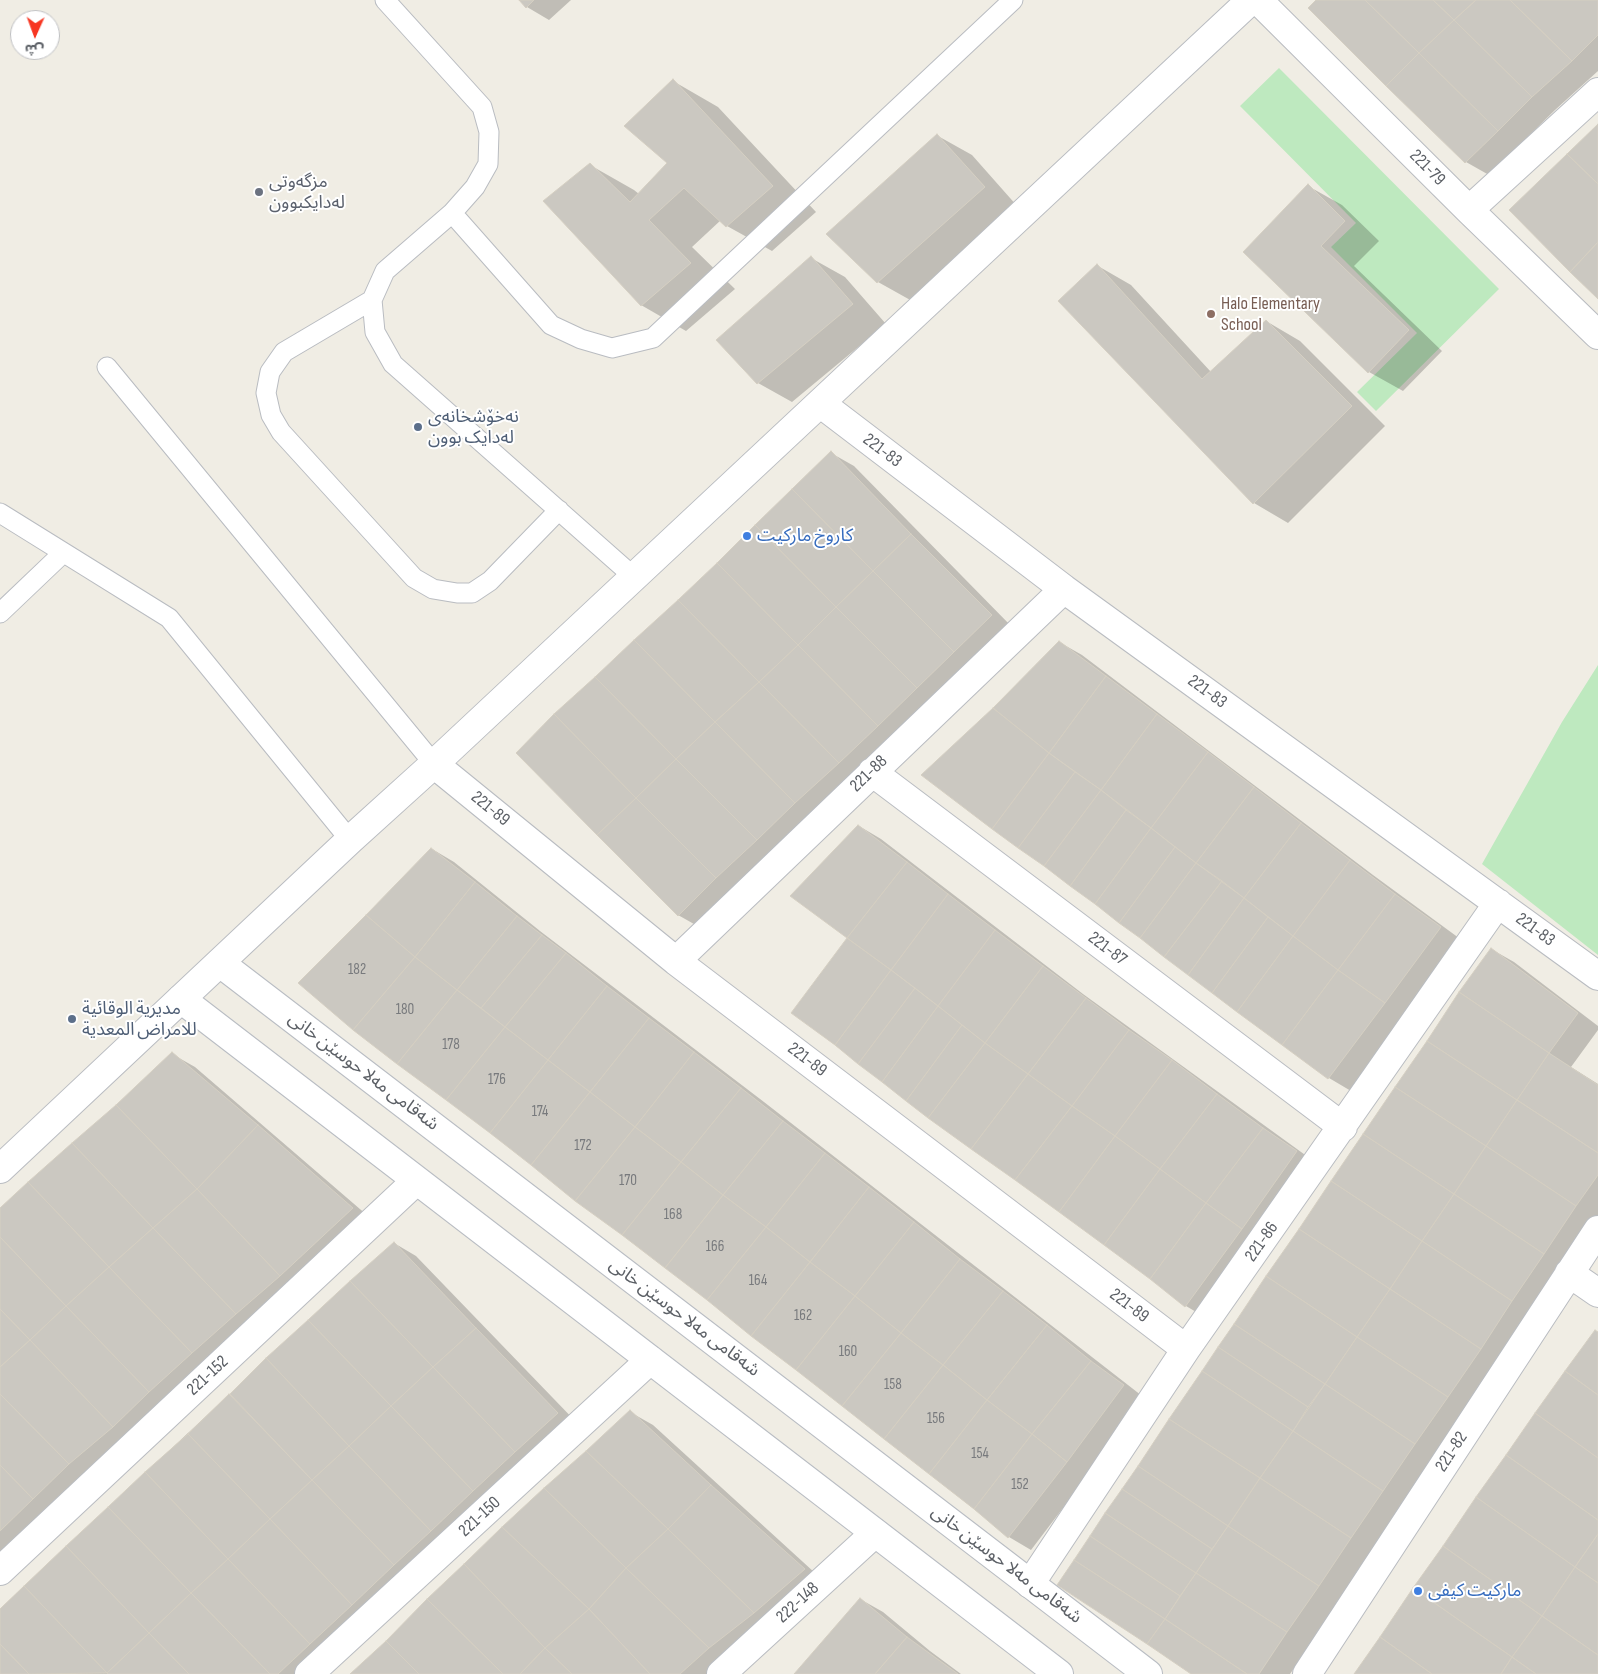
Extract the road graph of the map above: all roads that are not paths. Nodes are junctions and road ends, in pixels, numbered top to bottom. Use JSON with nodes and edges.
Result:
{"nodes":[{"id":1,"x":385,"y":0,"type":"edge"},
{"id":2,"x":1013,"y":0,"type":"edge"},
{"id":3,"x":1251,"y":0,"type":"edge"},
{"id":4,"x":1258,"y":0,"type":"edge"},
{"id":5,"x":1598,"y":92,"type":"edge"},
{"id":6,"x":1469,"y":210,"type":"junction"},
{"id":7,"x":452,"y":213,"type":"junction"},
{"id":8,"x":372,"y":300,"type":"junction"},
{"id":9,"x":1598,"y":335,"type":"edge"},
{"id":10,"x":107,"y":367,"type":"dead end"},
{"id":11,"x":820,"y":403,"type":"junction"},
{"id":12,"x":559,"y":510,"type":"junction"},
{"id":13,"x":0,"y":513,"type":"edge"},
{"id":14,"x":63,"y":553,"type":"junction"},
{"id":15,"x":634,"y":576,"type":"junction"},
{"id":16,"x":1064,"y":589,"type":"junction"},
{"id":17,"x":0,"y":613,"type":"edge"},
{"id":18,"x":434,"y":764,"type":"junction"},
{"id":19,"x":872,"y":772,"type":"junction"},
{"id":20,"x":350,"y":840,"type":"junction"},
{"id":21,"x":1498,"y":903,"type":"junction"},
{"id":22,"x":676,"y":961,"type":"junction"},
{"id":23,"x":220,"y":963,"type":"junction"},
{"id":24,"x":1598,"y":976,"type":"edge"},
{"id":25,"x":181,"y":1000,"type":"junction"},
{"id":26,"x":1342,"y":1127,"type":"junction"},
{"id":27,"x":0,"y":1169,"type":"edge"},
{"id":28,"x":416,"y":1181,"type":"junction"},
{"id":29,"x":1598,"y":1230,"type":"edge"},
{"id":30,"x":1569,"y":1273,"type":"junction"},
{"id":31,"x":1598,"y":1293,"type":"edge"},
{"id":32,"x":1186,"y":1350,"type":"junction"},
{"id":33,"x":650,"y":1360,"type":"junction"},
{"id":34,"x":874,"y":1533,"type":"junction"},
{"id":35,"x":0,"y":1570,"type":"edge"},
{"id":36,"x":1030,"y":1584,"type":"junction"},
{"id":37,"x":309,"y":1674,"type":"edge"},
{"id":38,"x":721,"y":1674,"type":"edge"},
{"id":39,"x":1058,"y":1674,"type":"edge"},
{"id":40,"x":1148,"y":1674,"type":"edge"},
{"id":41,"x":1307,"y":1674,"type":"edge"}],
"edges":[{"from":1,"to":7,"type":"lane"},
{"from":2,"to":7,"type":"lane"},
{"from":3,"to":11,"type":"street"},
{"from":4,"to":6,"type":"street","name":"221-79"},
{"from":5,"to":6,"type":"street"},
{"from":6,"to":9,"type":"street","name":"221-79"},
{"from":7,"to":8,"type":"lane"},
{"from":8,"to":12,"type":"lane"},
{"from":8,"to":12,"type":"lane"},
{"from":10,"to":18,"type":"lane"},
{"from":11,"to":15,"type":"street"},
{"from":11,"to":16,"type":"street","name":"221-83"},
{"from":12,"to":15,"type":"lane"},
{"from":13,"to":14,"type":"lane"},
{"from":14,"to":17,"type":"lane"},
{"from":14,"to":20,"type":"lane"},
{"from":15,"to":18,"type":"street"},
{"from":16,"to":19,"type":"street","name":"221-88"},
{"from":16,"to":21,"type":"street","name":"221-83"},
{"from":18,"to":20,"type":"street"},
{"from":18,"to":22,"type":"street","name":"221-89"},
{"from":19,"to":22,"type":"street","name":"221-88"},
{"from":19,"to":26,"type":"street","name":"221-87"},
{"from":20,"to":23,"type":"street"},
{"from":21,"to":24,"type":"street","name":"221-83"},
{"from":21,"to":26,"type":"street","name":"221-86"},
{"from":22,"to":32,"type":"street","name":"221-89"},
{"from":23,"to":25,"type":"street"},
{"from":23,"to":36,"type":"street","name":"شەقامی مەلا حوسێن خانی"},
{"from":25,"to":27,"type":"street"},
{"from":25,"to":28,"type":"street"},
{"from":26,"to":32,"type":"street","name":"221-86"},
{"from":28,"to":33,"type":"street"},
{"from":28,"to":35,"type":"street","name":"221-152"},
{"from":29,"to":30,"type":"street","name":"221-82"},
{"from":30,"to":31,"type":"street"},
{"from":30,"to":41,"type":"street","name":"221-82"},
{"from":32,"to":36,"type":"street","name":"221-86"},
{"from":33,"to":34,"type":"street"},
{"from":33,"to":37,"type":"street","name":"221-150"},
{"from":34,"to":38,"type":"street","name":"222-148"},
{"from":34,"to":39,"type":"street"},
{"from":36,"to":40,"type":"street","name":"شەقامی مەلا حوسێن خانی"}]}
